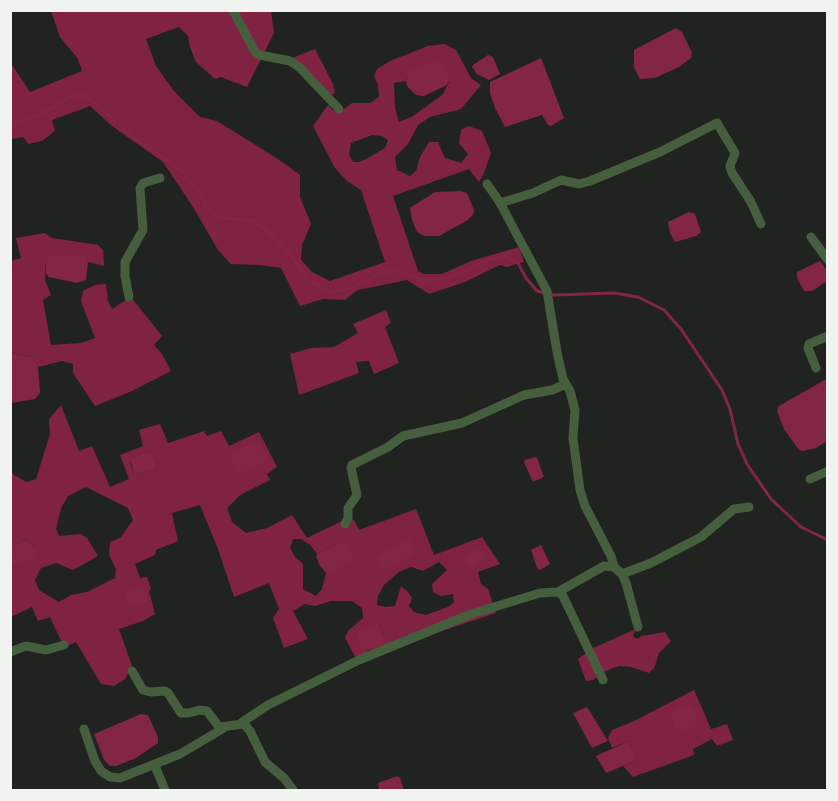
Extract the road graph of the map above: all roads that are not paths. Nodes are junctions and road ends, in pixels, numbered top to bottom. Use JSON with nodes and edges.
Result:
{"nodes":[{"id":1,"x":233,"y":10,"type":"edge"},
{"id":2,"x":339,"y":109,"type":"dead end"},
{"id":3,"x":160,"y":178,"type":"dead end"},
{"id":4,"x":487,"y":184,"type":"dead end"},
{"id":5,"x":500,"y":203,"type":"junction"},
{"id":6,"x":761,"y":224,"type":"dead end"},
{"id":7,"x":811,"y":237,"type":"dead end"},
{"id":8,"x":828,"y":261,"type":"edge"},
{"id":9,"x":129,"y":297,"type":"dead end"},
{"id":10,"x":828,"y":336,"type":"edge"},
{"id":11,"x":816,"y":368,"type":"dead end"},
{"id":12,"x":566,"y":384,"type":"junction"},
{"id":13,"x":828,"y":471,"type":"edge"},
{"id":14,"x":810,"y":479,"type":"dead end"},
{"id":15,"x":749,"y":507,"type":"dead end"},
{"id":16,"x":345,"y":524,"type":"dead end"},
{"id":17,"x":614,"y":567,"type":"junction"},
{"id":18,"x":622,"y":574,"type":"junction"},
{"id":19,"x":558,"y":592,"type":"junction"},
{"id":20,"x":638,"y":627,"type":"dead end"},
{"id":21,"x":64,"y":645,"type":"dead end"},
{"id":22,"x":10,"y":652,"type":"edge"},
{"id":23,"x":132,"y":671,"type":"dead end"},
{"id":24,"x":603,"y":680,"type":"dead end"},
{"id":25,"x":241,"y":723,"type":"junction"},
{"id":26,"x":224,"y":728,"type":"junction"},
{"id":27,"x":84,"y":729,"type":"dead end"},
{"id":28,"x":155,"y":766,"type":"junction"},
{"id":29,"x":165,"y":790,"type":"edge"},
{"id":30,"x":293,"y":790,"type":"edge"}],
"edges":[{"from":1,"to":2,"type":"street"},
{"from":3,"to":9,"type":"street"},
{"from":4,"to":5,"type":"street"},
{"from":5,"to":6,"type":"street"},
{"from":5,"to":12,"type":"street"},
{"from":7,"to":8,"type":"street"},
{"from":10,"to":11,"type":"street"},
{"from":12,"to":16,"type":"street"},
{"from":12,"to":17,"type":"street"},
{"from":13,"to":14,"type":"street"},
{"from":15,"to":18,"type":"street"},
{"from":17,"to":18,"type":"street"},
{"from":17,"to":19,"type":"street"},
{"from":18,"to":20,"type":"street"},
{"from":19,"to":24,"type":"street"},
{"from":19,"to":25,"type":"street"},
{"from":21,"to":22,"type":"street"},
{"from":23,"to":26,"type":"street"},
{"from":25,"to":26,"type":"street"},
{"from":25,"to":30,"type":"street"},
{"from":26,"to":28,"type":"street"},
{"from":27,"to":28,"type":"street"},
{"from":28,"to":29,"type":"street"}]}
